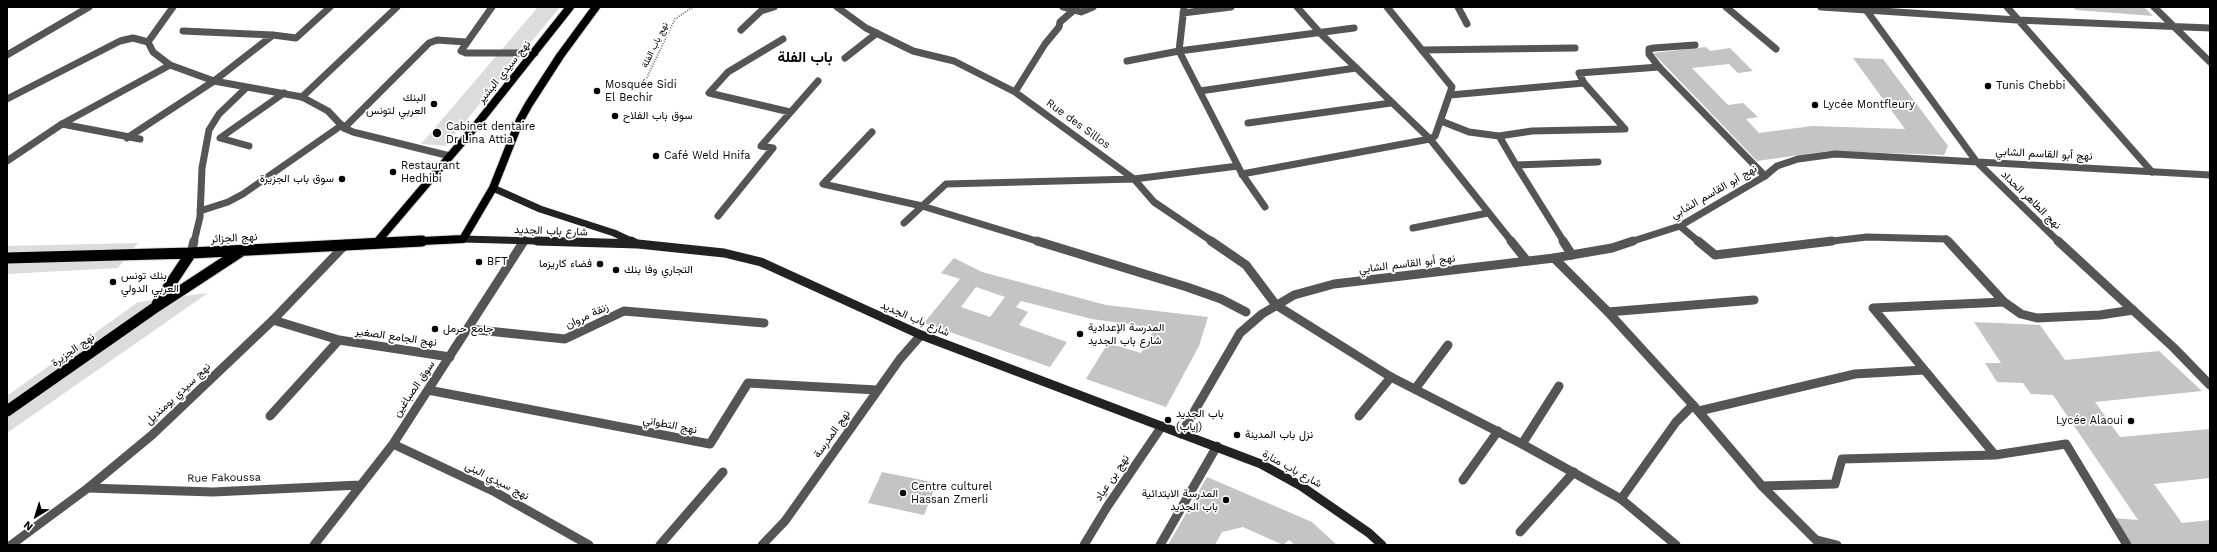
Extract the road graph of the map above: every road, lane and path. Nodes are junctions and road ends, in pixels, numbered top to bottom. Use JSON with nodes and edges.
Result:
{"nodes":[{"id":1,"x":89,"y":7,"type":"edge"},
{"id":2,"x":173,"y":7,"type":"edge"},
{"id":3,"x":330,"y":7,"type":"edge"},
{"id":4,"x":397,"y":7,"type":"edge"},
{"id":5,"x":492,"y":7,"type":"edge"},
{"id":6,"x":570,"y":7,"type":"edge"},
{"id":7,"x":596,"y":7,"type":"edge"},
{"id":8,"x":693,"y":7,"type":"edge"},
{"id":9,"x":774,"y":7,"type":"edge"},
{"id":10,"x":839,"y":7,"type":"edge"},
{"id":11,"x":1063,"y":7,"type":"edge"},
{"id":12,"x":1093,"y":7,"type":"edge"},
{"id":13,"x":1231,"y":7,"type":"edge"},
{"id":14,"x":1297,"y":7,"type":"edge"},
{"id":15,"x":1388,"y":7,"type":"edge"},
{"id":16,"x":1458,"y":7,"type":"edge"},
{"id":17,"x":1726,"y":7,"type":"edge"},
{"id":18,"x":1822,"y":7,"type":"edge"},
{"id":19,"x":2007,"y":7,"type":"edge"},
{"id":20,"x":2154,"y":7,"type":"edge"},
{"id":21,"x":1865,"y":8,"type":"edge"},
{"id":22,"x":1074,"y":10,"type":"junction"},
{"id":23,"x":1184,"y":10,"type":"edge"},
{"id":24,"x":2017,"y":20,"type":"junction"},
{"id":25,"x":1467,"y":24,"type":"dead end"},
{"id":26,"x":2174,"y":26,"type":"junction"},
{"id":27,"x":1354,"y":28,"type":"dead end"},
{"id":28,"x":2210,"y":28,"type":"edge"},
{"id":29,"x":741,"y":30,"type":"dead end"},
{"id":30,"x":183,"y":31,"type":"dead end"},
{"id":31,"x":877,"y":33,"type":"junction"},
{"id":32,"x":1321,"y":34,"type":"junction"},
{"id":33,"x":273,"y":35,"type":"junction"},
{"id":34,"x":783,"y":39,"type":"dead end"},
{"id":35,"x":148,"y":42,"type":"junction"},
{"id":36,"x":466,"y":42,"type":"junction"},
{"id":37,"x":1695,"y":45,"type":"dead end"},
{"id":38,"x":1575,"y":48,"type":"dead end"},
{"id":39,"x":1776,"y":49,"type":"dead end"},
{"id":40,"x":1422,"y":50,"type":"junction"},
{"id":41,"x":1179,"y":51,"type":"junction"},
{"id":42,"x":535,"y":53,"type":"junction"},
{"id":43,"x":7,"y":55,"type":"edge"},
{"id":44,"x":845,"y":58,"type":"dead end"},
{"id":45,"x":1127,"y":61,"type":"dead end"},
{"id":46,"x":2210,"y":62,"type":"edge"},
{"id":47,"x":170,"y":65,"type":"junction"},
{"id":48,"x":1659,"y":67,"type":"junction"},
{"id":49,"x":1356,"y":68,"type":"junction"},
{"id":50,"x":214,"y":81,"type":"junction"},
{"id":51,"x":818,"y":81,"type":"dead end"},
{"id":52,"x":1584,"y":83,"type":"junction"},
{"id":53,"x":246,"y":88,"type":"junction"},
{"id":54,"x":1200,"y":91,"type":"junction"},
{"id":55,"x":1015,"y":92,"type":"junction"},
{"id":56,"x":284,"y":93,"type":"junction"},
{"id":57,"x":1450,"y":95,"type":"junction"},
{"id":58,"x":638,"y":96,"type":"dead end"},
{"id":59,"x":302,"y":97,"type":"junction"},
{"id":60,"x":7,"y":99,"type":"edge"},
{"id":61,"x":1391,"y":103,"type":"junction"},
{"id":62,"x":790,"y":112,"type":"junction"},
{"id":63,"x":1441,"y":121,"type":"junction"},
{"id":64,"x":1248,"y":123,"type":"dead end"},
{"id":65,"x":62,"y":124,"type":"junction"},
{"id":66,"x":343,"y":126,"type":"junction"},
{"id":67,"x":872,"y":132,"type":"dead end"},
{"id":68,"x":1499,"y":136,"type":"junction"},
{"id":69,"x":127,"y":138,"type":"junction"},
{"id":70,"x":140,"y":139,"type":"dead end"},
{"id":71,"x":1430,"y":140,"type":"junction"},
{"id":72,"x":249,"y":146,"type":"dead end"},
{"id":73,"x":450,"y":156,"type":"junction"},
{"id":74,"x":7,"y":161,"type":"edge"},
{"id":75,"x":1976,"y":161,"type":"junction"},
{"id":76,"x":1598,"y":162,"type":"dead end"},
{"id":77,"x":1516,"y":165,"type":"junction"},
{"id":78,"x":1238,"y":166,"type":"junction"},
{"id":79,"x":2152,"y":172,"type":"junction"},
{"id":80,"x":1242,"y":174,"type":"junction"},
{"id":81,"x":2210,"y":175,"type":"edge"},
{"id":82,"x":1766,"y":176,"type":"junction"},
{"id":83,"x":1134,"y":179,"type":"junction"},
{"id":84,"x":493,"y":188,"type":"junction"},
{"id":85,"x":922,"y":206,"type":"junction"},
{"id":86,"x":1265,"y":207,"type":"dead end"},
{"id":87,"x":200,"y":211,"type":"junction"},
{"id":88,"x":1488,"y":213,"type":"junction"},
{"id":89,"x":718,"y":216,"type":"dead end"},
{"id":90,"x":904,"y":223,"type":"dead end"},
{"id":91,"x":1680,"y":226,"type":"junction"},
{"id":92,"x":1413,"y":228,"type":"dead end"},
{"id":93,"x":463,"y":239,"type":"junction"},
{"id":94,"x":525,"y":240,"type":"junction"},
{"id":95,"x":377,"y":242,"type":"junction"},
{"id":96,"x":346,"y":244,"type":"junction"},
{"id":97,"x":638,"y":244,"type":"junction"},
{"id":98,"x":244,"y":249,"type":"junction"},
{"id":99,"x":191,"y":253,"type":"junction"},
{"id":100,"x":1572,"y":256,"type":"junction"},
{"id":101,"x":7,"y":258,"type":"edge"},
{"id":102,"x":1554,"y":258,"type":"junction"},
{"id":103,"x":1527,"y":261,"type":"junction"},
{"id":104,"x":1754,"y":300,"type":"dead end"},
{"id":105,"x":2004,"y":302,"type":"junction"},
{"id":106,"x":1276,"y":305,"type":"junction"},
{"id":107,"x":153,"y":309,"type":"junction"},
{"id":108,"x":2133,"y":310,"type":"junction"},
{"id":109,"x":1246,"y":312,"type":"dead end"},
{"id":110,"x":1608,"y":312,"type":"junction"},
{"id":111,"x":273,"y":320,"type":"junction"},
{"id":112,"x":764,"y":323,"type":"dead end"},
{"id":113,"x":468,"y":329,"type":"junction"},
{"id":114,"x":920,"y":335,"type":"junction"},
{"id":115,"x":339,"y":340,"type":"junction"},
{"id":116,"x":1448,"y":345,"type":"dead end"},
{"id":117,"x":450,"y":357,"type":"junction"},
{"id":118,"x":1924,"y":370,"type":"junction"},
{"id":119,"x":1391,"y":377,"type":"junction"},
{"id":120,"x":2210,"y":385,"type":"edge"},
{"id":121,"x":1559,"y":386,"type":"dead end"},
{"id":122,"x":1415,"y":389,"type":"junction"},
{"id":123,"x":428,"y":390,"type":"junction"},
{"id":124,"x":877,"y":390,"type":"junction"},
{"id":125,"x":1696,"y":408,"type":"junction"},
{"id":126,"x":7,"y":411,"type":"edge"},
{"id":127,"x":270,"y":416,"type":"dead end"},
{"id":128,"x":1359,"y":416,"type":"dead end"},
{"id":129,"x":1162,"y":426,"type":"junction"},
{"id":130,"x":1498,"y":431,"type":"junction"},
{"id":131,"x":1181,"y":434,"type":"junction"},
{"id":132,"x":393,"y":444,"type":"junction"},
{"id":133,"x":1522,"y":444,"type":"junction"},
{"id":134,"x":1217,"y":446,"type":"junction"},
{"id":135,"x":1995,"y":454,"type":"junction"},
{"id":136,"x":723,"y":472,"type":"dead end"},
{"id":137,"x":1574,"y":472,"type":"junction"},
{"id":138,"x":1462,"y":480,"type":"dead end"},
{"id":139,"x":360,"y":485,"type":"junction"},
{"id":140,"x":1762,"y":486,"type":"junction"},
{"id":141,"x":88,"y":488,"type":"junction"},
{"id":142,"x":1621,"y":499,"type":"junction"},
{"id":143,"x":1520,"y":532,"type":"dead end"},
{"id":144,"x":1819,"y":543,"type":"edge"},
{"id":145,"x":11,"y":545,"type":"edge"},
{"id":146,"x":314,"y":545,"type":"edge"},
{"id":147,"x":589,"y":545,"type":"edge"},
{"id":148,"x":660,"y":545,"type":"edge"},
{"id":149,"x":762,"y":545,"type":"edge"},
{"id":150,"x":1084,"y":545,"type":"edge"},
{"id":151,"x":1160,"y":545,"type":"edge"},
{"id":152,"x":1382,"y":545,"type":"edge"},
{"id":153,"x":1676,"y":545,"type":"edge"},
{"id":154,"x":1837,"y":545,"type":"edge"},
{"id":155,"x":2127,"y":545,"type":"edge"}],
"edges":[{"from":1,"to":43,"type":"street"},
{"from":2,"to":35,"type":"street"},
{"from":3,"to":33,"type":"street"},
{"from":4,"to":59,"type":"street"},
{"from":5,"to":36,"type":"street"},
{"from":6,"to":42,"type":"main road","name":"نهج سيدي البشير"},
{"from":7,"to":84,"type":"main road"},
{"from":8,"to":58,"type":"path","name":"نهج باب الفلة"},
{"from":9,"to":29,"type":"street"},
{"from":10,"to":31,"type":"street","name":"Rue des Sillos"},
{"from":11,"to":22,"type":"street"},
{"from":12,"to":22,"type":"street"},
{"from":13,"to":23,"type":"street"},
{"from":14,"to":32,"type":"street"},
{"from":15,"to":40,"type":"street"},
{"from":16,"to":25,"type":"street"},
{"from":17,"to":39,"type":"street"},
{"from":18,"to":21,"type":"street"},
{"from":19,"to":24,"type":"street"},
{"from":20,"to":26,"type":"street"},
{"from":21,"to":24,"type":"street"},
{"from":21,"to":75,"type":"street","name":"نهج الطاهر الحداد"},
{"from":22,"to":55,"type":"street"},
{"from":23,"to":41,"type":"street"},
{"from":24,"to":26,"type":"street"},
{"from":24,"to":79,"type":"street"},
{"from":26,"to":28,"type":"street"},
{"from":26,"to":46,"type":"street"},
{"from":27,"to":32,"type":"street"},
{"from":30,"to":33,"type":"street"},
{"from":31,"to":44,"type":"street"},
{"from":31,"to":55,"type":"street","name":"Rue des Sillos"},
{"from":32,"to":41,"type":"street"},
{"from":32,"to":49,"type":"street"},
{"from":33,"to":50,"type":"street"},
{"from":34,"to":62,"type":"street"},
{"from":35,"to":47,"type":"street"},
{"from":35,"to":60,"type":"street"},
{"from":36,"to":42,"type":"street"},
{"from":36,"to":66,"type":"street"},
{"from":37,"to":48,"type":"street"},
{"from":38,"to":40,"type":"street"},
{"from":40,"to":57,"type":"street"},
{"from":41,"to":45,"type":"street"},
{"from":41,"to":54,"type":"street"},
{"from":42,"to":73,"type":"main road","name":"نهج سيدي البشير"},
{"from":47,"to":50,"type":"street"},
{"from":47,"to":65,"type":"street"},
{"from":48,"to":52,"type":"street"},
{"from":48,"to":82,"type":"street"},
{"from":49,"to":54,"type":"street"},
{"from":49,"to":61,"type":"street"},
{"from":50,"to":53,"type":"street"},
{"from":50,"to":69,"type":"street"},
{"from":51,"to":62,"type":"street"},
{"from":52,"to":57,"type":"street"},
{"from":52,"to":68,"type":"street"},
{"from":53,"to":56,"type":"street"},
{"from":53,"to":87,"type":"street"},
{"from":54,"to":78,"type":"street"},
{"from":55,"to":83,"type":"street","name":"Rue des Sillos"},
{"from":56,"to":59,"type":"street"},
{"from":56,"to":72,"type":"street"},
{"from":57,"to":63,"type":"street"},
{"from":59,"to":66,"type":"street"},
{"from":61,"to":64,"type":"street"},
{"from":61,"to":71,"type":"street"},
{"from":62,"to":89,"type":"street"},
{"from":63,"to":68,"type":"street"},
{"from":63,"to":71,"type":"street"},
{"from":65,"to":69,"type":"street"},
{"from":65,"to":74,"type":"street"},
{"from":66,"to":73,"type":"street"},
{"from":66,"to":87,"type":"street"},
{"from":67,"to":85,"type":"street"},
{"from":68,"to":77,"type":"street"},
{"from":69,"to":70,"type":"street"},
{"from":71,"to":80,"type":"street"},
{"from":71,"to":88,"type":"street"},
{"from":73,"to":95,"type":"main road","name":"نهج سيدي البشير"},
{"from":75,"to":79,"type":"street","name":"نهج أبو القاسم الشابي"},
{"from":75,"to":82,"type":"street","name":"نهج أبو القاسم الشابي"},
{"from":75,"to":108,"type":"street","name":"نهج الطاهر الحداد"},
{"from":76,"to":77,"type":"street"},
{"from":77,"to":100,"type":"street"},
{"from":78,"to":80,"type":"street"},
{"from":78,"to":83,"type":"street"},
{"from":79,"to":81,"type":"street","name":"نهج أبو القاسم الشابي"},
{"from":80,"to":86,"type":"street"},
{"from":82,"to":91,"type":"street","name":"نهج أبو القاسم الشابي"},
{"from":83,"to":85,"type":"street"},
{"from":83,"to":106,"type":"street","name":"Rue des Sillos"},
{"from":84,"to":93,"type":"main road"},
{"from":84,"to":97,"type":"main road","name":"شارع باب الجديد"},
{"from":85,"to":90,"type":"street"},
{"from":85,"to":109,"type":"street"},
{"from":87,"to":99,"type":"street"},
{"from":88,"to":92,"type":"street"},
{"from":88,"to":103,"type":"street"},
{"from":91,"to":100,"type":"street","name":"نهج أبو القاسم الشابي"},
{"from":91,"to":105,"type":"street"},
{"from":93,"to":94,"type":"main road","name":"شارع باب الجديد"},
{"from":93,"to":95,"type":"main road","name":"نهج الجزائر"},
{"from":94,"to":97,"type":"main road","name":"شارع باب الجديد"},
{"from":94,"to":113,"type":"street","name":"سوق الصباغين"},
{"from":95,"to":96,"type":"main road","name":"نهج الجزائر"},
{"from":96,"to":98,"type":"main road","name":"نهج الجزائر"},
{"from":96,"to":111,"type":"street","name":"نهج سيدي بومنديل"},
{"from":97,"to":114,"type":"main road","name":"شارع باب الجديد"},
{"from":98,"to":99,"type":"main road","name":"نهج الجزائر"},
{"from":98,"to":107,"type":"main road","name":"نهج الجزيرة"},
{"from":99,"to":101,"type":"main road","name":"نهج الجزائر"},
{"from":99,"to":107,"type":"main road","name":"نهج الجزيرة"},
{"from":100,"to":102,"type":"street","name":"نهج أبو القاسم الشابي"},
{"from":102,"to":103,"type":"street","name":"نهج أبو القاسم الشابي"},
{"from":102,"to":110,"type":"street"},
{"from":103,"to":106,"type":"street","name":"نهج أبو القاسم الشابي"},
{"from":104,"to":110,"type":"street"},
{"from":105,"to":108,"type":"street"},
{"from":105,"to":118,"type":"street"},
{"from":106,"to":119,"type":"street"},
{"from":106,"to":131,"type":"street","name":"نهج أبو القاسم الشابي"},
{"from":107,"to":126,"type":"main road","name":"نهج الجزيرة"},
{"from":108,"to":120,"type":"street","name":"نهج الطاهر الحداد"},
{"from":110,"to":125,"type":"street"},
{"from":111,"to":115,"type":"street","name":"نهج الجامع الصغير"},
{"from":111,"to":141,"type":"street","name":"نهج سيدي بومنديل"},
{"from":112,"to":113,"type":"street","name":"زنقة مروان"},
{"from":113,"to":117,"type":"street","name":"سوق الصباغين"},
{"from":114,"to":124,"type":"street","name":"نهج المدرسة"},
{"from":114,"to":129,"type":"main road","name":"شارع باب الجديد"},
{"from":115,"to":117,"type":"street","name":"نهج الجامع الصغير"},
{"from":115,"to":127,"type":"street","name":"نهج الجامع الصغير"},
{"from":116,"to":122,"type":"street"},
{"from":117,"to":123,"type":"street","name":"سوق الصباغين"},
{"from":118,"to":125,"type":"street"},
{"from":118,"to":135,"type":"street"},
{"from":119,"to":122,"type":"street"},
{"from":119,"to":128,"type":"street"},
{"from":121,"to":133,"type":"street"},
{"from":122,"to":130,"type":"street"},
{"from":123,"to":124,"type":"street","name":"نهج التطواني"},
{"from":123,"to":132,"type":"street","name":"سوق الصباغين"},
{"from":124,"to":149,"type":"street","name":"نهج المدرسة"},
{"from":125,"to":140,"type":"street"},
{"from":125,"to":142,"type":"street"},
{"from":129,"to":131,"type":"main road","name":"شارع باب الجديد"},
{"from":129,"to":150,"type":"street","name":"نهج بن عياد"},
{"from":130,"to":133,"type":"street"},
{"from":130,"to":138,"type":"street"},
{"from":131,"to":134,"type":"main road","name":"شارع باب منارة"},
{"from":132,"to":139,"type":"street","name":"سوق الصباغين"},
{"from":132,"to":147,"type":"street","name":"نهج سيدي البنى"},
{"from":133,"to":137,"type":"street"},
{"from":134,"to":151,"type":"street"},
{"from":134,"to":152,"type":"main road","name":"شارع باب منارة"},
{"from":135,"to":140,"type":"street"},
{"from":135,"to":155,"type":"street"},
{"from":136,"to":148,"type":"street"},
{"from":137,"to":142,"type":"street"},
{"from":137,"to":143,"type":"street"},
{"from":139,"to":141,"type":"street","name":"Rue Fakoussa"},
{"from":139,"to":146,"type":"street","name":"سوق الصباغين"},
{"from":140,"to":144,"type":"street"},
{"from":141,"to":145,"type":"street","name":"نهج سيدي بومنديل"},
{"from":142,"to":153,"type":"street"},
{"from":144,"to":154,"type":"street"}]}
